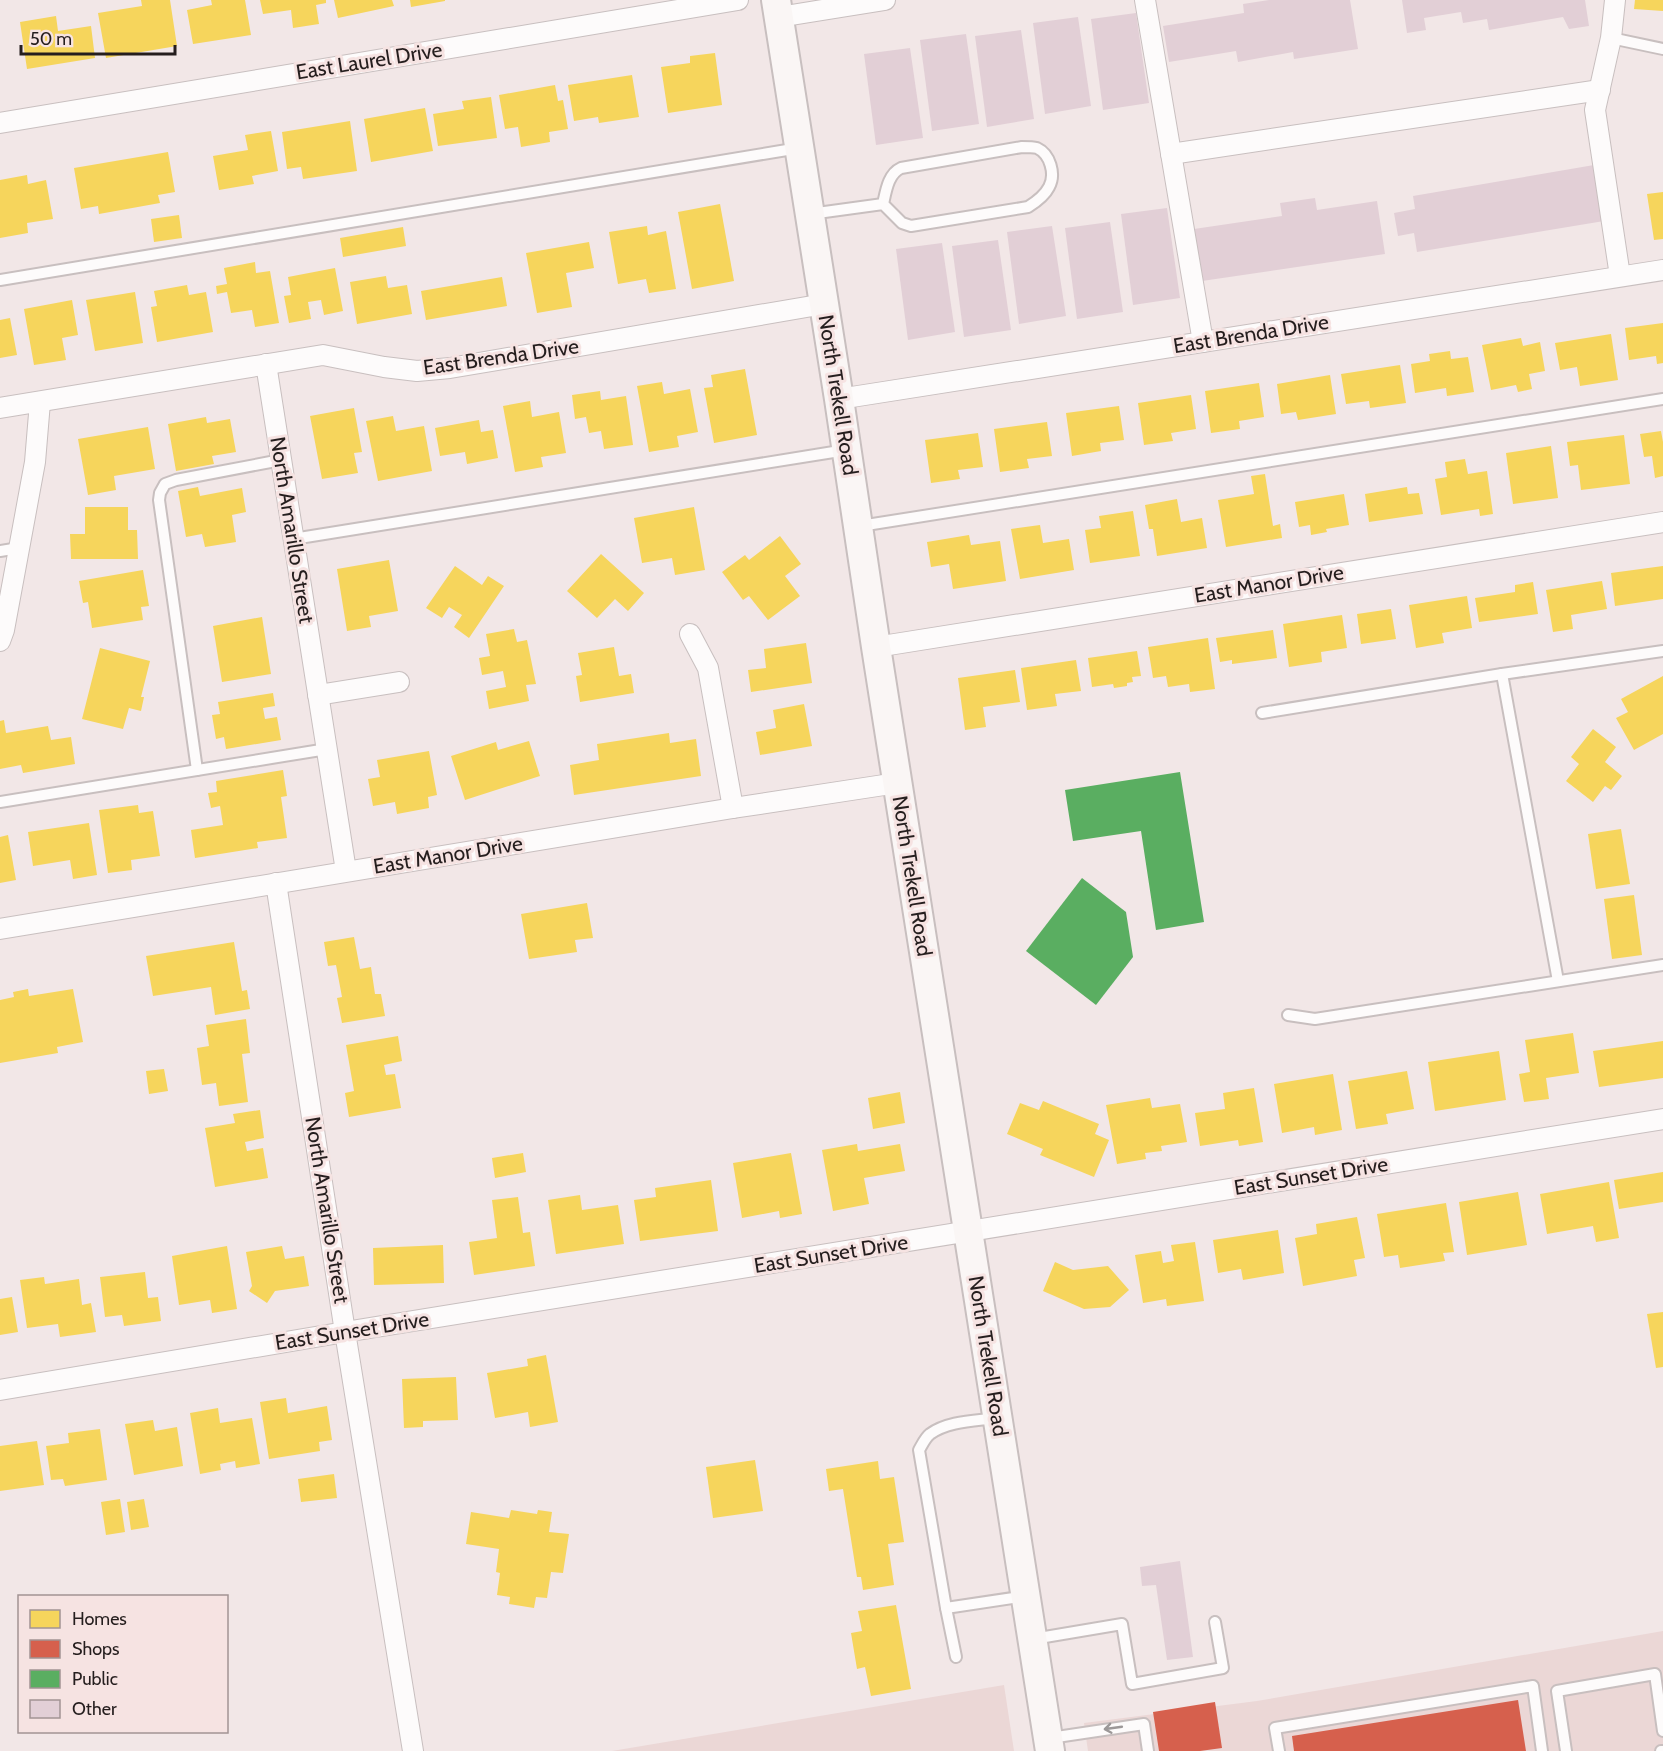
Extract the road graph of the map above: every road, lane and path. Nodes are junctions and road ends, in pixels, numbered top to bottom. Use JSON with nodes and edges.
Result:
{"nodes":[{"id":1,"x":738,"y":0,"type":"edge"},
{"id":2,"x":885,"y":0,"type":"edge"},
{"id":3,"x":1145,"y":0,"type":"edge"},
{"id":4,"x":1615,"y":0,"type":"edge"},
{"id":5,"x":777,"y":9,"type":"edge"},
{"id":6,"x":1611,"y":38,"type":"junction"},
{"id":7,"x":1663,"y":49,"type":"edge"},
{"id":8,"x":1600,"y":90,"type":"junction"},
{"id":9,"x":0,"y":123,"type":"edge"},
{"id":10,"x":799,"y":148,"type":"junction"},
{"id":11,"x":1171,"y":154,"type":"junction"},
{"id":12,"x":883,"y":204,"type":"junction"},
{"id":13,"x":810,"y":214,"type":"junction"},
{"id":14,"x":1663,"y":270,"type":"edge"},
{"id":15,"x":1620,"y":276,"type":"junction"},
{"id":16,"x":0,"y":280,"type":"edge"},
{"id":17,"x":824,"y":304,"type":"junction"},
{"id":18,"x":1203,"y":342,"type":"junction"},
{"id":19,"x":266,"y":364,"type":"junction"},
{"id":20,"x":839,"y":399,"type":"junction"},
{"id":21,"x":1663,"y":399,"type":"edge"},
{"id":22,"x":40,"y":402,"type":"junction"},
{"id":23,"x":0,"y":408,"type":"edge"},
{"id":24,"x":846,"y":450,"type":"junction"},
{"id":25,"x":281,"y":460,"type":"junction"},
{"id":26,"x":1663,"y":522,"type":"edge"},
{"id":27,"x":858,"y":526,"type":"junction"},
{"id":28,"x":293,"y":539,"type":"junction"},
{"id":29,"x":10,"y":550,"type":"edge"},
{"id":30,"x":690,"y":634,"type":"dead end"},
{"id":31,"x":0,"y":641,"type":"edge"},
{"id":32,"x":876,"y":647,"type":"junction"},
{"id":33,"x":1663,"y":651,"type":"edge"},
{"id":34,"x":1502,"y":674,"type":"junction"},
{"id":35,"x":399,"y":682,"type":"dead end"},
{"id":36,"x":318,"y":695,"type":"junction"},
{"id":37,"x":1262,"y":712,"type":"dead end"},
{"id":38,"x":327,"y":749,"type":"junction"},
{"id":39,"x":197,"y":770,"type":"junction"},
{"id":40,"x":897,"y":783,"type":"junction"},
{"id":41,"x":0,"y":802,"type":"edge"},
{"id":42,"x":733,"y":808,"type":"junction"},
{"id":43,"x":346,"y":872,"type":"junction"},
{"id":44,"x":276,"y":883,"type":"junction"},
{"id":45,"x":0,"y":929,"type":"edge"},
{"id":46,"x":1663,"y":965,"type":"edge"},
{"id":47,"x":1558,"y":981,"type":"junction"},
{"id":48,"x":1288,"y":1015,"type":"dead end"},
{"id":49,"x":1663,"y":1119,"type":"edge"},
{"id":50,"x":969,"y":1232,"type":"junction"},
{"id":51,"x":345,"y":1332,"type":"junction"},
{"id":52,"x":0,"y":1390,"type":"edge"},
{"id":53,"x":998,"y":1418,"type":"junction"},
{"id":54,"x":1026,"y":1596,"type":"junction"},
{"id":55,"x":946,"y":1608,"type":"junction"},
{"id":56,"x":1215,"y":1622,"type":"dead end"},
{"id":57,"x":1032,"y":1639,"type":"junction"},
{"id":58,"x":956,"y":1658,"type":"dead end"},
{"id":59,"x":1663,"y":1731,"type":"edge"},
{"id":60,"x":1049,"y":1744,"type":"edge"},
{"id":61,"x":413,"y":1751,"type":"edge"},
{"id":62,"x":1148,"y":1751,"type":"edge"},
{"id":63,"x":1279,"y":1751,"type":"edge"},
{"id":64,"x":1542,"y":1751,"type":"edge"},
{"id":65,"x":1566,"y":1751,"type":"edge"}],
"edges":[{"from":1,"to":9,"type":"street","name":"East Laurel Drive"},
{"from":2,"to":5,"type":"street"},
{"from":3,"to":11,"type":"street"},
{"from":4,"to":6,"type":"street"},
{"from":5,"to":10,"type":"main road","name":"North Trekell Road"},
{"from":6,"to":7,"type":"lane"},
{"from":6,"to":8,"type":"street"},
{"from":8,"to":11,"type":"street"},
{"from":8,"to":15,"type":"street"},
{"from":10,"to":13,"type":"main road","name":"North Trekell Road"},
{"from":10,"to":16,"type":"lane"},
{"from":11,"to":18,"type":"street"},
{"from":12,"to":12,"type":"lane"},
{"from":12,"to":13,"type":"lane"},
{"from":13,"to":17,"type":"main road","name":"North Trekell Road"},
{"from":14,"to":15,"type":"street","name":"East Brenda Drive"},
{"from":15,"to":18,"type":"street","name":"East Brenda Drive"},
{"from":17,"to":19,"type":"street","name":"East Brenda Drive"},
{"from":17,"to":20,"type":"main road","name":"North Trekell Road"},
{"from":18,"to":20,"type":"street","name":"East Brenda Drive"},
{"from":19,"to":22,"type":"street","name":"East Brenda Drive"},
{"from":19,"to":25,"type":"street","name":"North Amarillo Street"},
{"from":20,"to":24,"type":"main road","name":"North Trekell Road"},
{"from":21,"to":27,"type":"lane"},
{"from":22,"to":23,"type":"street","name":"East Brenda Drive"},
{"from":22,"to":29,"type":"street"},
{"from":24,"to":27,"type":"main road","name":"North Trekell Road"},
{"from":24,"to":28,"type":"lane"},
{"from":25,"to":28,"type":"street","name":"North Amarillo Street"},
{"from":25,"to":39,"type":"lane"},
{"from":26,"to":32,"type":"street","name":"East Manor Drive"},
{"from":27,"to":32,"type":"main road","name":"North Trekell Road"},
{"from":28,"to":36,"type":"street","name":"North Amarillo Street"},
{"from":29,"to":31,"type":"street"},
{"from":30,"to":42,"type":"street"},
{"from":32,"to":40,"type":"main road","name":"North Trekell Road"},
{"from":33,"to":34,"type":"lane"},
{"from":34,"to":37,"type":"lane"},
{"from":34,"to":47,"type":"lane"},
{"from":35,"to":36,"type":"street"},
{"from":36,"to":38,"type":"street","name":"North Amarillo Street"},
{"from":38,"to":39,"type":"lane"},
{"from":38,"to":43,"type":"street","name":"North Amarillo Street"},
{"from":39,"to":41,"type":"lane"},
{"from":40,"to":42,"type":"street","name":"East Manor Drive"},
{"from":40,"to":50,"type":"main road","name":"North Trekell Road"},
{"from":42,"to":43,"type":"street","name":"East Manor Drive"},
{"from":43,"to":44,"type":"street","name":"East Manor Drive"},
{"from":44,"to":45,"type":"street","name":"East Manor Drive"},
{"from":44,"to":51,"type":"street","name":"North Amarillo Street"},
{"from":46,"to":47,"type":"lane"},
{"from":47,"to":48,"type":"lane"},
{"from":49,"to":50,"type":"street","name":"East Sunset Drive"},
{"from":50,"to":51,"type":"street","name":"East Sunset Drive"},
{"from":50,"to":53,"type":"main road","name":"North Trekell Road"},
{"from":51,"to":52,"type":"street","name":"East Sunset Drive"},
{"from":51,"to":61,"type":"street","name":"North Amarillo Street"},
{"from":53,"to":54,"type":"main road","name":"North Trekell Road"},
{"from":53,"to":55,"type":"lane"},
{"from":54,"to":55,"type":"lane"},
{"from":54,"to":57,"type":"main road","name":"North Trekell Road"},
{"from":55,"to":58,"type":"lane"},
{"from":56,"to":57,"type":"lane"},
{"from":57,"to":60,"type":"main road","name":"North Trekell Road"},
{"from":59,"to":65,"type":"lane"},
{"from":62,"to":60,"type":"lane","one_way":true},
{"from":63,"to":64,"type":"lane"}]}
